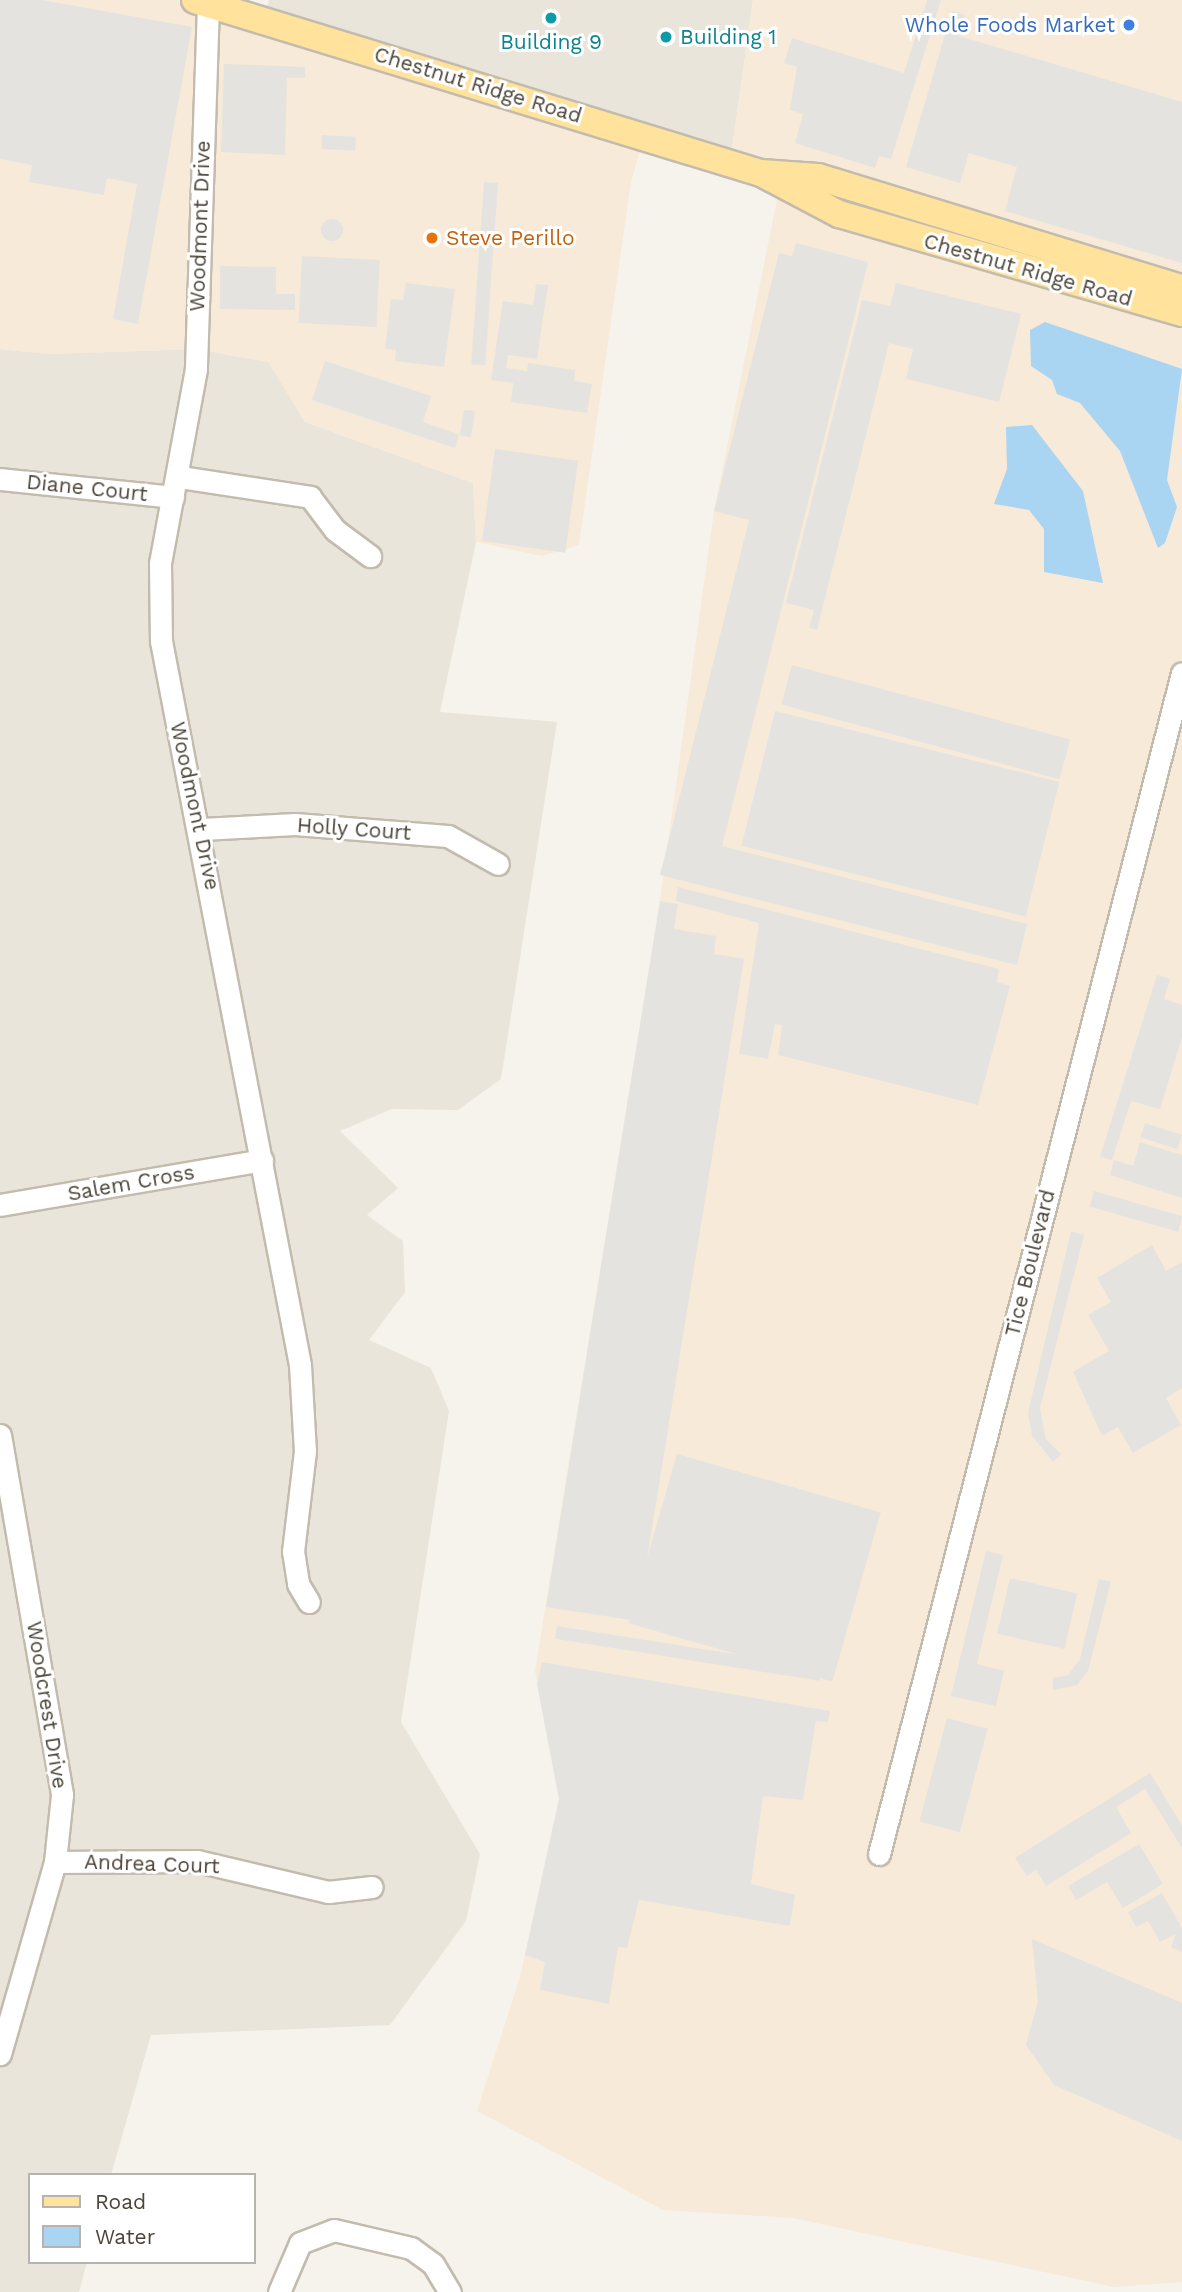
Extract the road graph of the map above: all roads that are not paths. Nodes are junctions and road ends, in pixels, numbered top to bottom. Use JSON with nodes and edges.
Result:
{"nodes":[{"id":1,"x":201,"y":2,"type":"edge"},
{"id":2,"x":761,"y":173,"type":"junction"},
{"id":3,"x":1182,"y":288,"type":"edge"},
{"id":4,"x":1143,"y":303,"type":"junction"},
{"id":5,"x":1182,"y":313,"type":"edge"},
{"id":6,"x":1182,"y":332,"type":"edge"},
{"id":7,"x":180,"y":477,"type":"junction"},
{"id":8,"x":0,"y":479,"type":"edge"},
{"id":9,"x":173,"y":497,"type":"junction"},
{"id":10,"x":370,"y":556,"type":"dead end"},
{"id":11,"x":1182,"y":673,"type":"edge"},
{"id":12,"x":1177,"y":712,"type":"edge"},
{"id":13,"x":202,"y":829,"type":"junction"},
{"id":14,"x":498,"y":864,"type":"dead end"},
{"id":15,"x":262,"y":1160,"type":"junction"},
{"id":16,"x":0,"y":1205,"type":"edge"},
{"id":17,"x":0,"y":1435,"type":"edge"},
{"id":18,"x":309,"y":1602,"type":"dead end"},
{"id":19,"x":879,"y":1854,"type":"dead end"},
{"id":20,"x":55,"y":1862,"type":"junction"},
{"id":21,"x":372,"y":1887,"type":"dead end"},
{"id":22,"x":0,"y":2054,"type":"edge"},
{"id":23,"x":279,"y":2292,"type":"edge"},
{"id":24,"x":450,"y":2292,"type":"edge"}],
"edges":[{"from":1,"to":2,"type":"main road","name":"Chestnut Ridge Road"},
{"from":1,"to":7,"type":"street","name":"Woodmont Drive"},
{"from":2,"to":3,"type":"main road","name":"Chestnut Ridge Road"},
{"from":2,"to":4,"type":"main road","name":"Chestnut Ridge Road"},
{"from":4,"to":5,"type":"main road","name":"Chestnut Ridge Road"},
{"from":4,"to":6,"type":"main road"},
{"from":7,"to":9,"type":"street","name":"Woodmont Drive"},
{"from":7,"to":10,"type":"street"},
{"from":8,"to":9,"type":"street","name":"Diane Court"},
{"from":9,"to":13,"type":"street","name":"Woodmont Drive"},
{"from":11,"to":12,"type":"street","name":"Tice Boulevard"},
{"from":12,"to":19,"type":"street","name":"Tice Boulevard"},
{"from":13,"to":14,"type":"street","name":"Holly Court"},
{"from":13,"to":15,"type":"street","name":"Woodmont Drive"},
{"from":15,"to":16,"type":"street","name":"Salem Cross"},
{"from":15,"to":18,"type":"street","name":"Woodmont Drive"},
{"from":17,"to":20,"type":"street","name":"Woodcrest Drive"},
{"from":20,"to":21,"type":"street","name":"Andrea Court"},
{"from":20,"to":22,"type":"street","name":"Woodcrest Drive"},
{"from":23,"to":24,"type":"street"}]}
